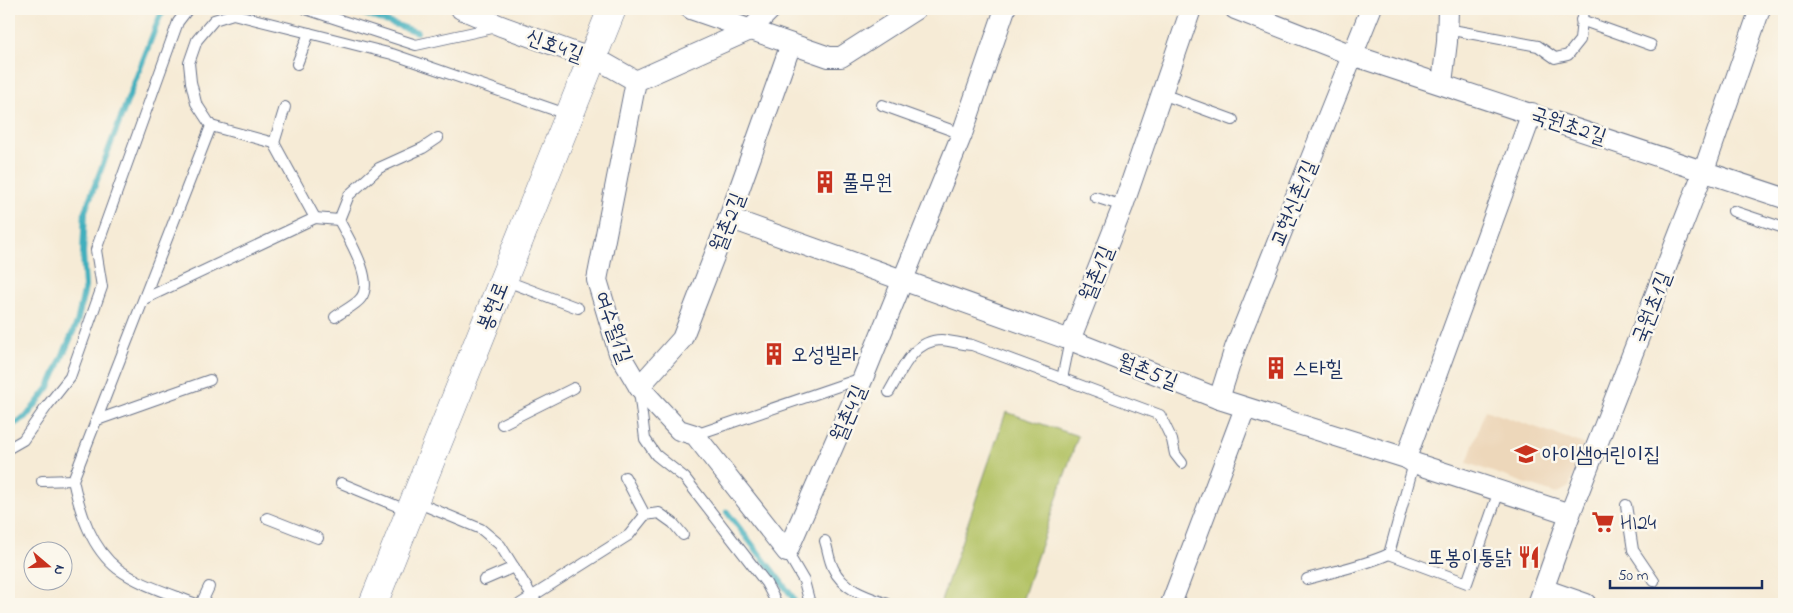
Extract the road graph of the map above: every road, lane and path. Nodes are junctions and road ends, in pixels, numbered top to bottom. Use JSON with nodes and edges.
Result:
{"nodes":[{"id":1,"x":188,"y":9,"type":"edge"},
{"id":2,"x":306,"y":9,"type":"edge"},
{"id":3,"x":461,"y":9,"type":"edge"},
{"id":4,"x":612,"y":9,"type":"edge"},
{"id":5,"x":691,"y":9,"type":"edge"},
{"id":6,"x":770,"y":9,"type":"edge"},
{"id":7,"x":916,"y":9,"type":"edge"},
{"id":8,"x":1005,"y":9,"type":"edge"},
{"id":9,"x":1190,"y":9,"type":"edge"},
{"id":10,"x":1235,"y":9,"type":"edge"},
{"id":11,"x":1371,"y":9,"type":"edge"},
{"id":12,"x":1448,"y":9,"type":"edge"},
{"id":13,"x":1583,"y":9,"type":"edge"},
{"id":14,"x":1760,"y":9,"type":"edge"},
{"id":15,"x":1581,"y":20,"type":"junction"},
{"id":16,"x":501,"y":26,"type":"junction"},
{"id":17,"x":1447,"y":29,"type":"junction"},
{"id":18,"x":750,"y":30,"type":"junction"},
{"id":19,"x":309,"y":33,"type":"junction"},
{"id":20,"x":791,"y":44,"type":"junction"},
{"id":21,"x":1651,"y":45,"type":"dead end"},
{"id":22,"x":1352,"y":55,"type":"junction"},
{"id":23,"x":593,"y":59,"type":"junction"},
{"id":24,"x":297,"y":64,"type":"dead end"},
{"id":25,"x":636,"y":81,"type":"junction"},
{"id":26,"x":1442,"y":84,"type":"junction"},
{"id":27,"x":1162,"y":94,"type":"junction"},
{"id":28,"x":882,"y":105,"type":"dead end"},
{"id":29,"x":285,"y":107,"type":"dead end"},
{"id":30,"x":1532,"y":113,"type":"junction"},
{"id":31,"x":570,"y":115,"type":"junction"},
{"id":32,"x":1233,"y":120,"type":"dead end"},
{"id":33,"x":211,"y":126,"type":"junction"},
{"id":34,"x":962,"y":134,"type":"junction"},
{"id":35,"x":438,"y":138,"type":"dead end"},
{"id":36,"x":274,"y":143,"type":"junction"},
{"id":37,"x":1704,"y":170,"type":"junction"},
{"id":38,"x":1094,"y":197,"type":"dead end"},
{"id":39,"x":1784,"y":198,"type":"edge"},
{"id":40,"x":1123,"y":206,"type":"junction"},
{"id":41,"x":1733,"y":211,"type":"dead end"},
{"id":42,"x":315,"y":218,"type":"junction"},
{"id":43,"x":729,"y":218,"type":"junction"},
{"id":44,"x":339,"y":220,"type":"junction"},
{"id":45,"x":1784,"y":228,"type":"edge"},
{"id":46,"x":503,"y":280,"type":"junction"},
{"id":47,"x":902,"y":281,"type":"junction"},
{"id":48,"x":144,"y":299,"type":"junction"},
{"id":49,"x":578,"y":308,"type":"dead end"},
{"id":50,"x":336,"y":316,"type":"dead end"},
{"id":51,"x":1070,"y":340,"type":"junction"},
{"id":52,"x":863,"y":378,"type":"junction"},
{"id":53,"x":1062,"y":378,"type":"junction"},
{"id":54,"x":210,"y":380,"type":"dead end"},
{"id":55,"x":639,"y":387,"type":"junction"},
{"id":56,"x":574,"y":388,"type":"dead end"},
{"id":57,"x":888,"y":392,"type":"dead end"},
{"id":58,"x":1219,"y":399,"type":"junction"},
{"id":59,"x":1245,"y":408,"type":"junction"},
{"id":60,"x":97,"y":420,"type":"junction"},
{"id":61,"x":502,"y":424,"type":"dead end"},
{"id":62,"x":695,"y":435,"type":"junction"},
{"id":63,"x":9,"y":448,"type":"edge"},
{"id":64,"x":1410,"y":460,"type":"junction"},
{"id":65,"x":1182,"y":463,"type":"dead end"},
{"id":66,"x":625,"y":477,"type":"dead end"},
{"id":67,"x":73,"y":480,"type":"junction"},
{"id":68,"x":42,"y":482,"type":"dead end"},
{"id":69,"x":341,"y":483,"type":"dead end"},
{"id":70,"x":1499,"y":491,"type":"junction"},
{"id":71,"x":1626,"y":504,"type":"dead end"},
{"id":72,"x":412,"y":507,"type":"junction"},
{"id":73,"x":1570,"y":514,"type":"junction"},
{"id":74,"x":645,"y":515,"type":"junction"},
{"id":75,"x":268,"y":518,"type":"dead end"},
{"id":76,"x":683,"y":535,"type":"dead end"},
{"id":77,"x":318,"y":538,"type":"dead end"},
{"id":78,"x":825,"y":541,"type":"dead end"},
{"id":79,"x":787,"y":552,"type":"junction"},
{"id":80,"x":1389,"y":554,"type":"junction"},
{"id":81,"x":514,"y":567,"type":"junction"},
{"id":82,"x":1307,"y":579,"type":"dead end"},
{"id":83,"x":484,"y":580,"type":"dead end"},
{"id":84,"x":1654,"y":581,"type":"dead end"},
{"id":85,"x":209,"y":587,"type":"dead end"},
{"id":86,"x":1540,"y":597,"type":"edge"},
{"id":87,"x":535,"y":601,"type":"edge"},
{"id":88,"x":196,"y":604,"type":"edge"},
{"id":89,"x":201,"y":604,"type":"edge"},
{"id":90,"x":373,"y":604,"type":"edge"},
{"id":91,"x":520,"y":604,"type":"edge"},
{"id":92,"x":777,"y":604,"type":"edge"},
{"id":93,"x":810,"y":604,"type":"edge"},
{"id":94,"x":888,"y":604,"type":"edge"},
{"id":95,"x":1171,"y":604,"type":"edge"},
{"id":96,"x":1586,"y":604,"type":"edge"}],
"edges":[{"from":1,"to":63,"type":"lane"},
{"from":2,"to":16,"type":"lane"},
{"from":3,"to":16,"type":"street","name":"신호4길"},
{"from":4,"to":23,"type":"street","name":"봉현로"},
{"from":5,"to":18,"type":"street"},
{"from":6,"to":18,"type":"street"},
{"from":7,"to":20,"type":"street"},
{"from":8,"to":34,"type":"street","name":"월촌4길"},
{"from":9,"to":27,"type":"street","name":"월촌1길"},
{"from":10,"to":22,"type":"street"},
{"from":11,"to":22,"type":"street","name":"교현신촌1길"},
{"from":12,"to":17,"type":"street"},
{"from":13,"to":15,"type":"lane"},
{"from":14,"to":37,"type":"street","name":"국원초1길"},
{"from":15,"to":17,"type":"lane"},
{"from":15,"to":21,"type":"lane"},
{"from":16,"to":23,"type":"street","name":"신호4길"},
{"from":17,"to":26,"type":"street"},
{"from":18,"to":20,"type":"street"},
{"from":18,"to":25,"type":"street"},
{"from":19,"to":24,"type":"lane"},
{"from":19,"to":31,"type":"lane"},
{"from":19,"to":33,"type":"lane"},
{"from":20,"to":43,"type":"street","name":"월촌2길"},
{"from":22,"to":26,"type":"street","name":"국원초2길"},
{"from":22,"to":58,"type":"street","name":"교현신촌1길"},
{"from":23,"to":25,"type":"street","name":"신호4길"},
{"from":23,"to":31,"type":"street","name":"봉현로"},
{"from":25,"to":55,"type":"street","name":"여수월1길"},
{"from":26,"to":30,"type":"street","name":"국원초2길"},
{"from":27,"to":32,"type":"lane"},
{"from":27,"to":40,"type":"street","name":"월촌1길"},
{"from":28,"to":34,"type":"lane"},
{"from":29,"to":36,"type":"lane"},
{"from":30,"to":37,"type":"street","name":"국원초2길"},
{"from":30,"to":64,"type":"street"},
{"from":31,"to":46,"type":"street","name":"봉현로"},
{"from":33,"to":36,"type":"lane"},
{"from":33,"to":48,"type":"lane"},
{"from":34,"to":47,"type":"street","name":"월촌4길"},
{"from":35,"to":44,"type":"lane"},
{"from":36,"to":42,"type":"lane"},
{"from":37,"to":39,"type":"street","name":"국원초2길"},
{"from":37,"to":73,"type":"street","name":"국원초1길"},
{"from":38,"to":40,"type":"lane"},
{"from":40,"to":51,"type":"street","name":"월촌1길"},
{"from":41,"to":45,"type":"lane"},
{"from":42,"to":44,"type":"lane"},
{"from":42,"to":48,"type":"lane"},
{"from":43,"to":47,"type":"street","name":"월촌5길"},
{"from":43,"to":55,"type":"street","name":"월촌2길"},
{"from":44,"to":50,"type":"lane"},
{"from":46,"to":49,"type":"lane"},
{"from":46,"to":72,"type":"street","name":"봉현로"},
{"from":47,"to":51,"type":"street","name":"월촌5길"},
{"from":47,"to":52,"type":"street","name":"월촌4길"},
{"from":48,"to":60,"type":"lane"},
{"from":51,"to":53,"type":"lane"},
{"from":51,"to":58,"type":"street","name":"월촌5길"},
{"from":52,"to":62,"type":"lane"},
{"from":52,"to":79,"type":"street","name":"월촌4길"},
{"from":53,"to":57,"type":"lane"},
{"from":53,"to":65,"type":"lane"},
{"from":54,"to":60,"type":"lane"},
{"from":55,"to":62,"type":"street","name":"여수월1길"},
{"from":55,"to":92,"type":"lane"},
{"from":56,"to":61,"type":"lane"},
{"from":58,"to":59,"type":"street","name":"월촌5길"},
{"from":59,"to":64,"type":"street","name":"월촌5길"},
{"from":59,"to":95,"type":"street"},
{"from":60,"to":67,"type":"lane"},
{"from":62,"to":79,"type":"street"},
{"from":64,"to":70,"type":"street","name":"월촌5길"},
{"from":64,"to":80,"type":"lane"},
{"from":66,"to":74,"type":"lane"},
{"from":67,"to":68,"type":"lane"},
{"from":67,"to":88,"type":"lane"},
{"from":69,"to":72,"type":"lane"},
{"from":70,"to":73,"type":"street","name":"월촌5길"},
{"from":70,"to":80,"type":"lane"},
{"from":71,"to":84,"type":"lane"},
{"from":72,"to":81,"type":"lane"},
{"from":72,"to":90,"type":"street","name":"봉현로"},
{"from":73,"to":86,"type":"street","name":"국원초1길"},
{"from":74,"to":76,"type":"lane"},
{"from":74,"to":87,"type":"lane"},
{"from":75,"to":77,"type":"lane"},
{"from":78,"to":94,"type":"lane"},
{"from":79,"to":93,"type":"lane"},
{"from":80,"to":82,"type":"lane"},
{"from":81,"to":83,"type":"lane"},
{"from":81,"to":87,"type":"lane"},
{"from":85,"to":89,"type":"lane"},
{"from":86,"to":96,"type":"street"},
{"from":87,"to":91,"type":"lane"}]}
